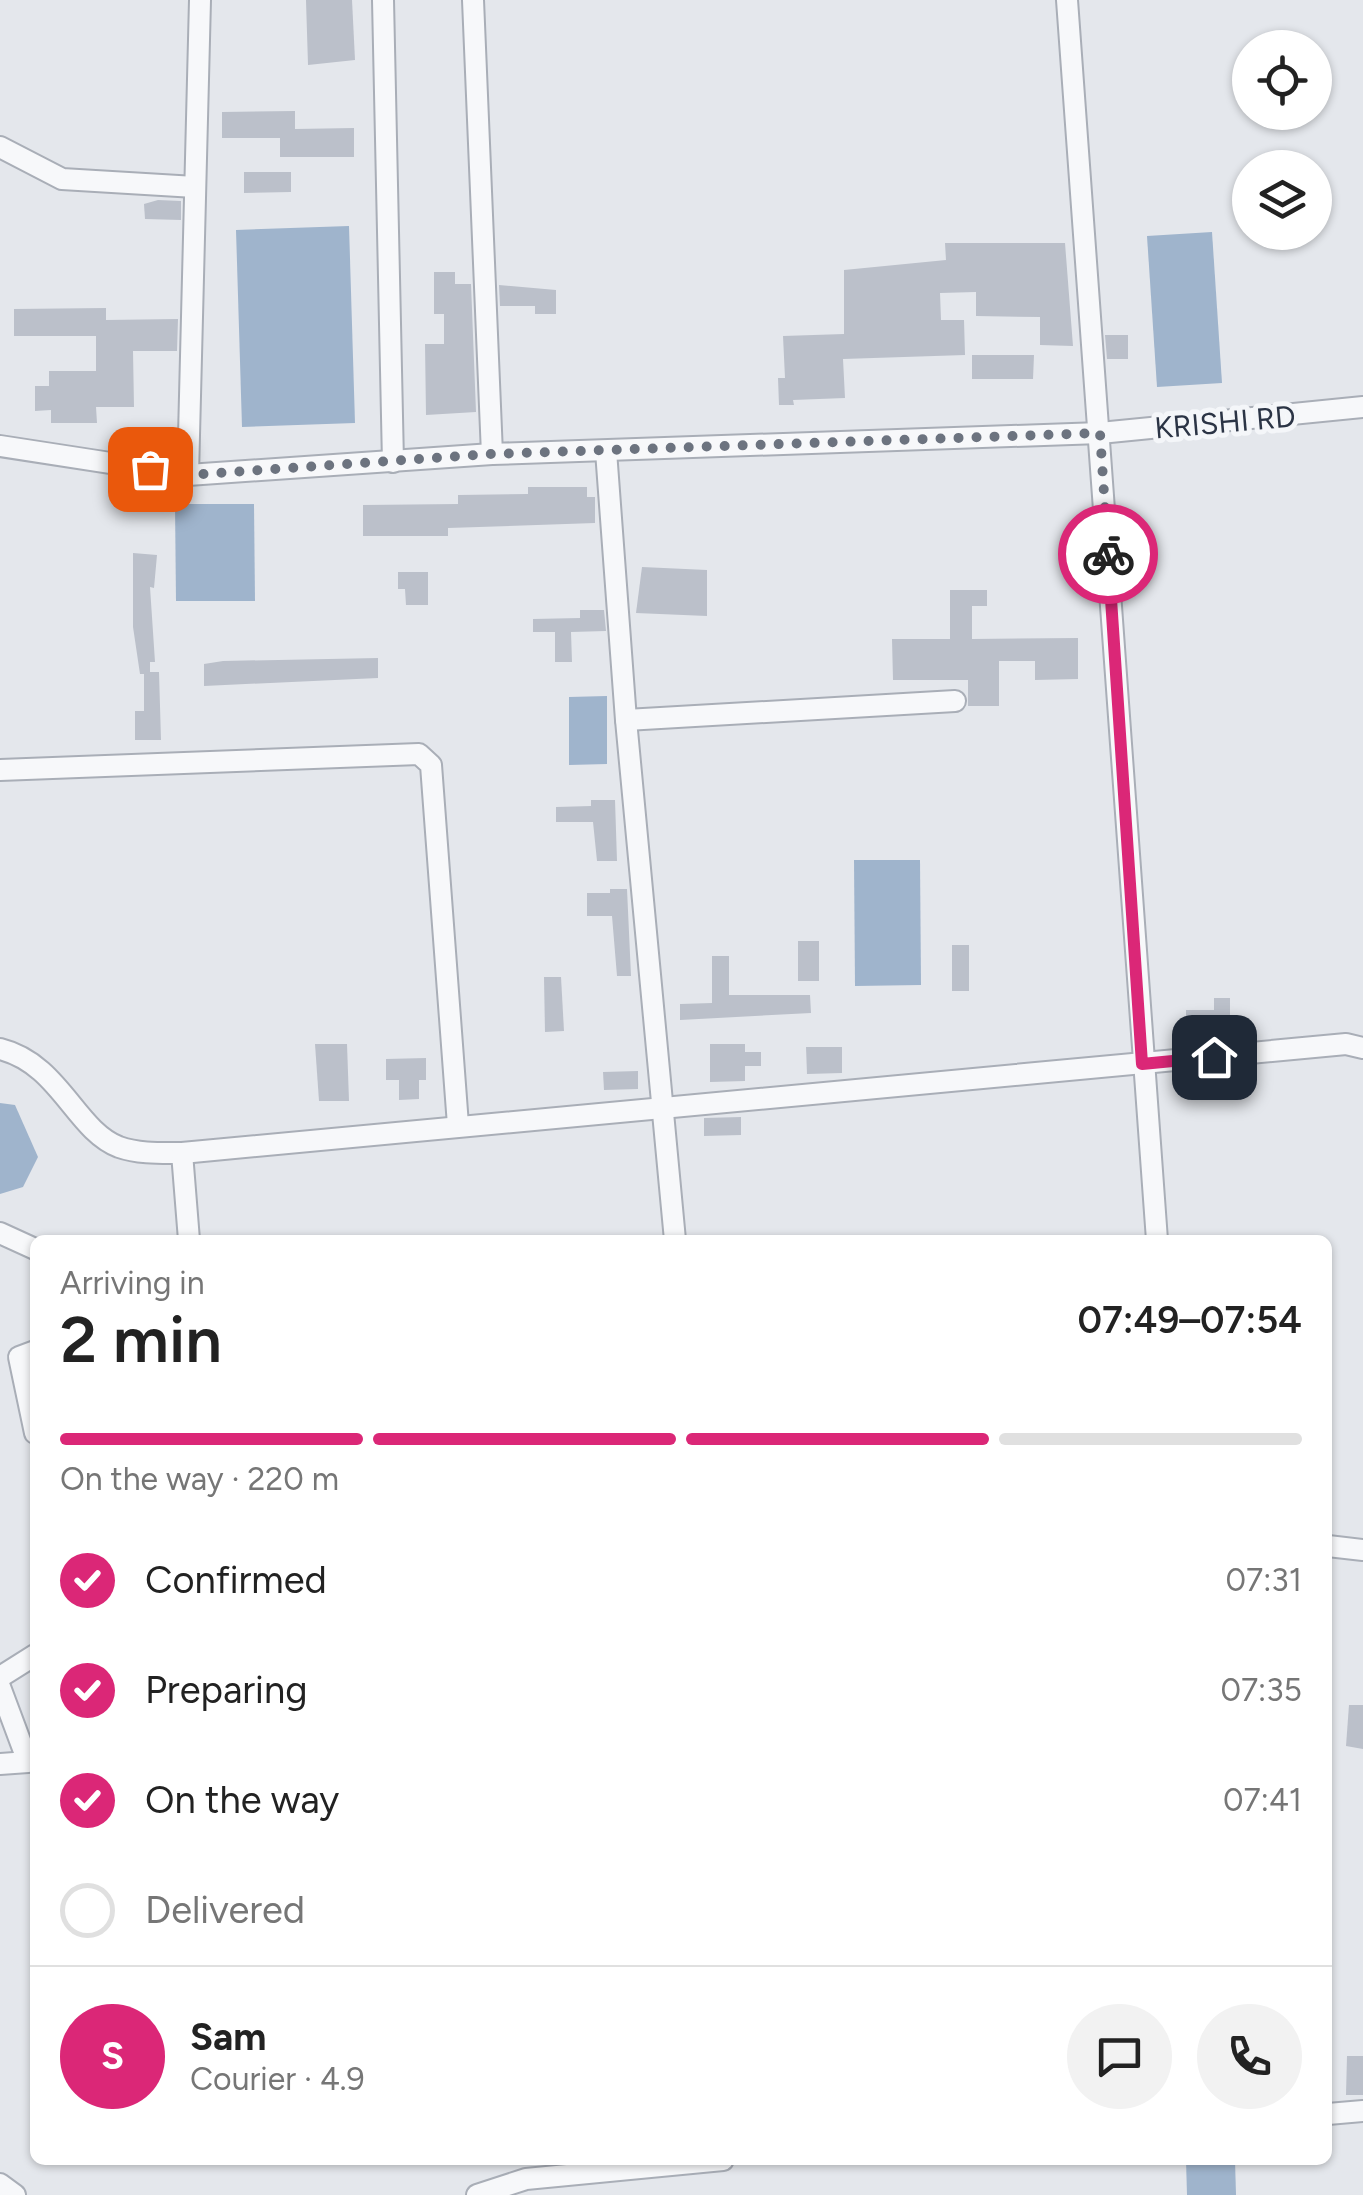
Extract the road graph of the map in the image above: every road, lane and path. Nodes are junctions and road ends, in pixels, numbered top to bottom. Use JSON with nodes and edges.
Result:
{"nodes":[{"id":1,"x":200,"y":0,"type":"edge"},
{"id":2,"x":383,"y":0,"type":"edge"},
{"id":3,"x":473,"y":0,"type":"edge"},
{"id":4,"x":1067,"y":0,"type":"edge"},
{"id":5,"x":0,"y":147,"type":"edge"},
{"id":6,"x":195,"y":187,"type":"junction"},
{"id":7,"x":1363,"y":408,"type":"edge"},
{"id":8,"x":1100,"y":433,"type":"junction"},
{"id":9,"x":0,"y":446,"type":"edge"},
{"id":10,"x":606,"y":451,"type":"junction"},
{"id":11,"x":492,"y":454,"type":"junction"},
{"id":12,"x":393,"y":462,"type":"junction"},
{"id":13,"x":188,"y":475,"type":"junction"},
{"id":14,"x":955,"y":701,"type":"dead end"},
{"id":15,"x":626,"y":720,"type":"junction"},
{"id":16,"x":0,"y":770,"type":"edge"},
{"id":17,"x":1363,"y":1048,"type":"edge"},
{"id":18,"x":0,"y":1049,"type":"edge"},
{"id":19,"x":1142,"y":1064,"type":"junction"},
{"id":20,"x":664,"y":1105,"type":"junction"},
{"id":21,"x":458,"y":1125,"type":"junction"},
{"id":22,"x":182,"y":1153,"type":"junction"},
{"id":23,"x":0,"y":1233,"type":"edge"},
{"id":24,"x":189,"y":1235,"type":"edge"},
{"id":25,"x":675,"y":1235,"type":"edge"},
{"id":26,"x":1157,"y":1235,"type":"edge"},
{"id":27,"x":30,"y":1247,"type":"edge"},
{"id":28,"x":30,"y":1353,"type":"edge"},
{"id":29,"x":30,"y":1410,"type":"edge"},
{"id":30,"x":1332,"y":1546,"type":"edge"},
{"id":31,"x":1363,"y":1550,"type":"edge"},
{"id":32,"x":30,"y":1658,"type":"edge"},
{"id":33,"x":0,"y":1676,"type":"edge"},
{"id":34,"x":0,"y":1687,"type":"edge"},
{"id":35,"x":0,"y":1764,"type":"edge"},
{"id":36,"x":1363,"y":2111,"type":"edge"},
{"id":37,"x":1332,"y":2114,"type":"edge"},
{"id":38,"x":674,"y":2165,"type":"edge"},
{"id":39,"x":0,"y":2184,"type":"edge"},
{"id":40,"x":15,"y":2195,"type":"edge"},
{"id":41,"x":477,"y":2195,"type":"edge"}],
"edges":[{"from":1,"to":6,"type":"street"},
{"from":2,"to":12,"type":"street"},
{"from":3,"to":11,"type":"street"},
{"from":4,"to":8,"type":"street"},
{"from":5,"to":6,"type":"street"},
{"from":6,"to":13,"type":"street"},
{"from":7,"to":8,"type":"street","name":"KRISHI RD"},
{"from":8,"to":10,"type":"street","name":"KRISHI RD"},
{"from":8,"to":19,"type":"street"},
{"from":9,"to":13,"type":"street","name":"KRISHI RD"},
{"from":10,"to":11,"type":"street","name":"KRISHI RD"},
{"from":10,"to":15,"type":"street"},
{"from":11,"to":12,"type":"street","name":"KRISHI RD"},
{"from":12,"to":13,"type":"street","name":"KRISHI RD"},
{"from":14,"to":15,"type":"street"},
{"from":15,"to":20,"type":"street"},
{"from":16,"to":21,"type":"street"},
{"from":17,"to":19,"type":"street"},
{"from":18,"to":22,"type":"street"},
{"from":19,"to":20,"type":"street"},
{"from":19,"to":26,"type":"street"},
{"from":20,"to":21,"type":"street"},
{"from":20,"to":25,"type":"street"},
{"from":21,"to":22,"type":"street"},
{"from":22,"to":24,"type":"street"},
{"from":23,"to":27,"type":"street"},
{"from":28,"to":29,"type":"street"},
{"from":30,"to":31,"type":"street"},
{"from":32,"to":33,"type":"street"},
{"from":34,"to":35,"type":"street"},
{"from":36,"to":37,"type":"street"},
{"from":38,"to":41,"type":"street"},
{"from":39,"to":40,"type":"street"}]}
